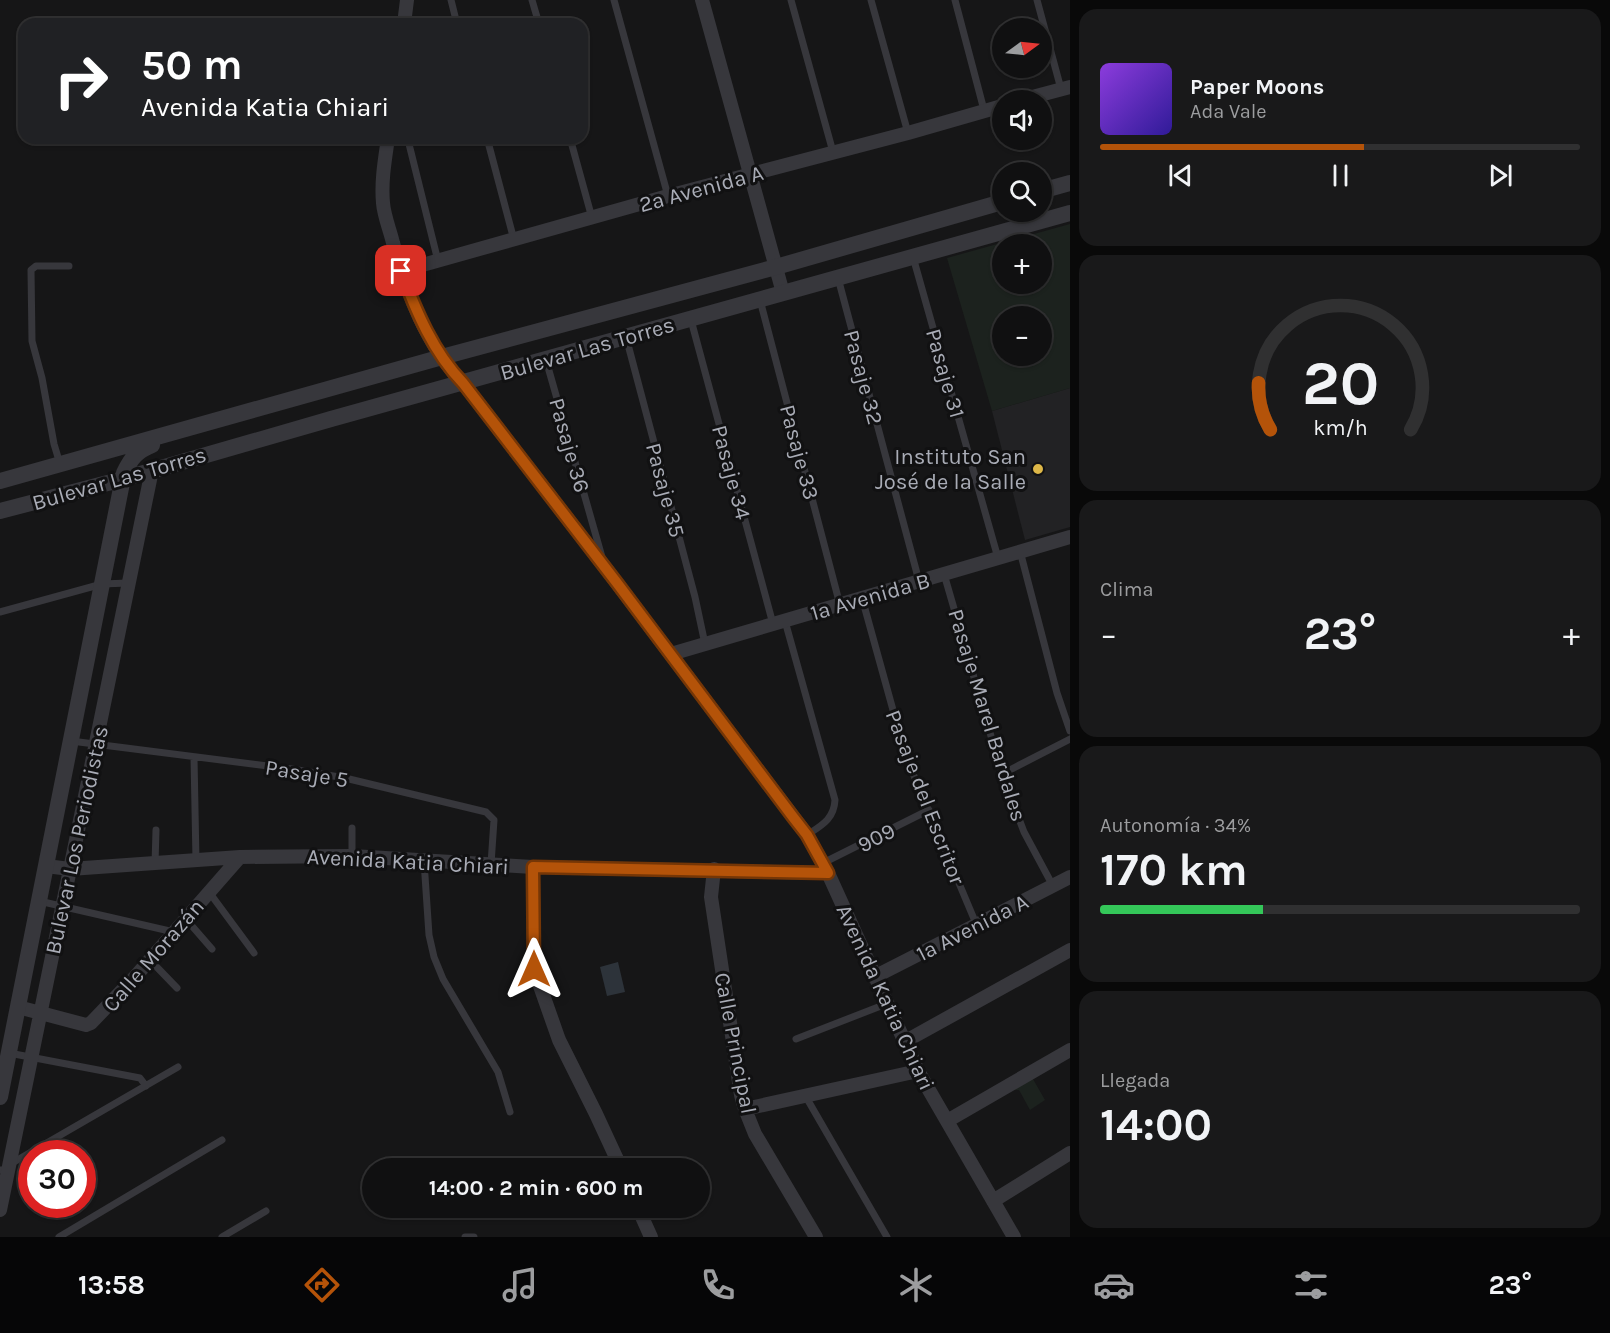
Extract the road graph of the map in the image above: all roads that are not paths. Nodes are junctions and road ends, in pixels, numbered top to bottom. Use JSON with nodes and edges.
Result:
{"nodes":[{"id":1,"x":407,"y":0,"type":"edge"},
{"id":2,"x":451,"y":0,"type":"edge"},
{"id":3,"x":532,"y":0,"type":"edge"},
{"id":4,"x":614,"y":0,"type":"edge"},
{"id":5,"x":702,"y":0,"type":"edge"},
{"id":6,"x":791,"y":0,"type":"edge"},
{"id":7,"x":871,"y":0,"type":"edge"},
{"id":8,"x":956,"y":0,"type":"edge"},
{"id":9,"x":1037,"y":0,"type":"edge"},
{"id":10,"x":405,"y":18,"type":"edge"},
{"id":11,"x":456,"y":18,"type":"edge"},
{"id":12,"x":537,"y":18,"type":"edge"},
{"id":13,"x":1066,"y":88,"type":"edge"},
{"id":14,"x":992,"y":108,"type":"edge"},
{"id":15,"x":984,"y":110,"type":"junction"},
{"id":16,"x":908,"y":133,"type":"junction"},
{"id":17,"x":387,"y":144,"type":"edge"},
{"id":18,"x":409,"y":144,"type":"dead end"},
{"id":19,"x":488,"y":144,"type":"edge"},
{"id":20,"x":572,"y":144,"type":"edge"},
{"id":21,"x":833,"y":152,"type":"junction"},
{"id":22,"x":751,"y":175,"type":"junction"},
{"id":23,"x":1070,"y":183,"type":"edge"},
{"id":24,"x":1052,"y":188,"type":"edge"},
{"id":25,"x":668,"y":196,"type":"junction"},
{"id":26,"x":992,"y":205,"type":"edge"},
{"id":27,"x":1070,"y":213,"type":"edge"},
{"id":28,"x":592,"y":218,"type":"junction"},
{"id":29,"x":514,"y":240,"type":"junction"},
{"id":30,"x":913,"y":257,"type":"junction"},
{"id":31,"x":438,"y":262,"type":"junction"},
{"id":32,"x":69,"y":266,"type":"dead end"},
{"id":33,"x":776,"y":267,"type":"junction"},
{"id":34,"x":401,"y":271,"type":"junction"},
{"id":35,"x":838,"y":278,"type":"junction"},
{"id":36,"x":783,"y":293,"type":"junction"},
{"id":37,"x":760,"y":300,"type":"junction"},
{"id":38,"x":691,"y":319,"type":"junction"},
{"id":39,"x":626,"y":337,"type":"junction"},
{"id":40,"x":442,"y":357,"type":"junction"},
{"id":41,"x":546,"y":360,"type":"junction"},
{"id":42,"x":463,"y":383,"type":"junction"},
{"id":43,"x":326,"y":391,"type":"junction"},
{"id":44,"x":331,"y":419,"type":"junction"},
{"id":45,"x":190,"y":427,"type":"junction"},
{"id":46,"x":60,"y":464,"type":"junction"},
{"id":47,"x":152,"y":470,"type":"junction"},
{"id":48,"x":123,"y":479,"type":"junction"},
{"id":49,"x":0,"y":481,"type":"edge"},
{"id":50,"x":0,"y":511,"type":"edge"},
{"id":51,"x":1070,"y":537,"type":"edge"},
{"id":52,"x":1020,"y":551,"type":"junction"},
{"id":53,"x":998,"y":558,"type":"junction"},
{"id":54,"x":604,"y":566,"type":"junction"},
{"id":55,"x":944,"y":574,"type":"junction"},
{"id":56,"x":919,"y":581,"type":"junction"},
{"id":57,"x":128,"y":583,"type":"junction"},
{"id":58,"x":102,"y":584,"type":"junction"},
{"id":59,"x":862,"y":598,"type":"junction"},
{"id":60,"x":840,"y":604,"type":"junction"},
{"id":61,"x":0,"y":612,"type":"edge"},
{"id":62,"x":779,"y":622,"type":"junction"},
{"id":63,"x":705,"y":644,"type":"junction"},
{"id":64,"x":671,"y":654,"type":"junction"},
{"id":65,"x":1070,"y":731,"type":"edge"},
{"id":66,"x":1070,"y":739,"type":"edge"},
{"id":67,"x":71,"y":741,"type":"junction"},
{"id":68,"x":95,"y":745,"type":"junction"},
{"id":69,"x":194,"y":757,"type":"junction"},
{"id":70,"x":1002,"y":774,"type":"junction"},
{"id":71,"x":929,"y":810,"type":"junction"},
{"id":72,"x":352,"y":828,"type":"dead end"},
{"id":73,"x":156,"y":830,"type":"dead end"},
{"id":74,"x":807,"y":835,"type":"junction"},
{"id":75,"x":352,"y":855,"type":"junction"},
{"id":76,"x":240,"y":857,"type":"junction"},
{"id":77,"x":196,"y":861,"type":"junction"},
{"id":78,"x":424,"y":861,"type":"junction"},
{"id":79,"x":155,"y":864,"type":"junction"},
{"id":80,"x":491,"y":864,"type":"junction"},
{"id":81,"x":46,"y":866,"type":"junction"},
{"id":82,"x":533,"y":867,"type":"junction"},
{"id":83,"x":826,"y":868,"type":"junction"},
{"id":84,"x":70,"y":869,"type":"junction"},
{"id":85,"x":714,"y":869,"type":"junction"},
{"id":86,"x":1070,"y":877,"type":"edge"},
{"id":87,"x":1053,"y":886,"type":"junction"},
{"id":88,"x":209,"y":891,"type":"junction"},
{"id":89,"x":39,"y":901,"type":"junction"},
{"id":90,"x":62,"y":906,"type":"junction"},
{"id":91,"x":186,"y":918,"type":"junction"},
{"id":92,"x":977,"y":926,"type":"junction"},
{"id":93,"x":174,"y":932,"type":"junction"},
{"id":94,"x":212,"y":949,"type":"dead end"},
{"id":95,"x":1070,"y":950,"type":"edge"},
{"id":96,"x":254,"y":953,"type":"dead end"},
{"id":97,"x":150,"y":960,"type":"junction"},
{"id":98,"x":874,"y":977,"type":"junction"},
{"id":99,"x":177,"y":988,"type":"dead end"},
{"id":100,"x":886,"y":1004,"type":"junction"},
{"id":101,"x":18,"y":1007,"type":"junction"},
{"id":102,"x":40,"y":1013,"type":"junction"},
{"id":103,"x":796,"y":1039,"type":"dead end"},
{"id":104,"x":904,"y":1042,"type":"junction"},
{"id":105,"x":1070,"y":1050,"type":"edge"},
{"id":106,"x":4,"y":1056,"type":"edge"},
{"id":107,"x":31,"y":1058,"type":"junction"},
{"id":108,"x":178,"y":1067,"type":"dead end"},
{"id":109,"x":918,"y":1071,"type":"junction"},
{"id":110,"x":146,"y":1086,"type":"junction"},
{"id":111,"x":0,"y":1096,"type":"edge"},
{"id":112,"x":806,"y":1096,"type":"junction"},
{"id":113,"x":745,"y":1109,"type":"junction"},
{"id":114,"x":510,"y":1112,"type":"dead end"},
{"id":115,"x":947,"y":1121,"type":"junction"},
{"id":116,"x":222,"y":1140,"type":"dead end"},
{"id":117,"x":1070,"y":1153,"type":"edge"},
{"id":118,"x":616,"y":1158,"type":"edge"},
{"id":119,"x":4,"y":1170,"type":"edge"},
{"id":120,"x":993,"y":1201,"type":"junction"},
{"id":121,"x":0,"y":1210,"type":"edge"},
{"id":122,"x":266,"y":1211,"type":"dead end"},
{"id":123,"x":642,"y":1218,"type":"edge"},
{"id":124,"x":59,"y":1237,"type":"edge"},
{"id":125,"x":222,"y":1237,"type":"edge"},
{"id":126,"x":465,"y":1237,"type":"edge"},
{"id":127,"x":474,"y":1237,"type":"edge"},
{"id":128,"x":651,"y":1237,"type":"edge"},
{"id":129,"x":816,"y":1237,"type":"edge"},
{"id":130,"x":887,"y":1237,"type":"edge"},
{"id":131,"x":1014,"y":1237,"type":"edge"}],
"edges":[{"from":1,"to":10,"type":"street"},
{"from":2,"to":11,"type":"lane"},
{"from":3,"to":12,"type":"lane"},
{"from":4,"to":25,"type":"lane"},
{"from":5,"to":22,"type":"street"},
{"from":6,"to":21,"type":"lane"},
{"from":7,"to":16,"type":"lane"},
{"from":8,"to":15,"type":"lane"},
{"from":9,"to":13,"type":"lane"},
{"from":14,"to":15,"type":"street","name":"2a Avenida A"},
{"from":15,"to":16,"type":"street","name":"2a Avenida A"},
{"from":16,"to":21,"type":"street","name":"2a Avenida A"},
{"from":17,"to":34,"type":"street"},
{"from":18,"to":31,"type":"lane"},
{"from":19,"to":29,"type":"lane"},
{"from":20,"to":28,"type":"lane"},
{"from":21,"to":22,"type":"street","name":"2a Avenida A"},
{"from":22,"to":25,"type":"street","name":"2a Avenida A"},
{"from":22,"to":33,"type":"street"},
{"from":23,"to":24,"type":"street"},
{"from":25,"to":28,"type":"street","name":"2a Avenida A"},
{"from":26,"to":33,"type":"street","name":"Bulevar Las Torres"},
{"from":27,"to":30,"type":"street","name":"Bulevar Las Torres"},
{"from":28,"to":29,"type":"street","name":"2a Avenida A"},
{"from":29,"to":31,"type":"street","name":"2a Avenida A"},
{"from":30,"to":35,"type":"street","name":"Bulevar Las Torres"},
{"from":30,"to":53,"type":"lane","name":"Pasaje 31"},
{"from":31,"to":34,"type":"street","name":"2a Avenida A"},
{"from":32,"to":46,"type":"lane"},
{"from":33,"to":36,"type":"street"},
{"from":33,"to":40,"type":"street","name":"Bulevar Las Torres"},
{"from":34,"to":40,"type":"street"},
{"from":35,"to":36,"type":"street","name":"Bulevar Las Torres"},
{"from":35,"to":56,"type":"lane","name":"Pasaje 32"},
{"from":36,"to":37,"type":"street","name":"Bulevar Las Torres"},
{"from":37,"to":38,"type":"street","name":"Bulevar Las Torres"},
{"from":37,"to":60,"type":"lane","name":"Pasaje 33"},
{"from":38,"to":39,"type":"street","name":"Bulevar Las Torres"},
{"from":38,"to":62,"type":"lane","name":"Pasaje 34"},
{"from":39,"to":41,"type":"street","name":"Bulevar Las Torres"},
{"from":39,"to":63,"type":"lane","name":"Pasaje 35"},
{"from":40,"to":42,"type":"street"},
{"from":40,"to":43,"type":"street","name":"Bulevar Las Torres"},
{"from":41,"to":42,"type":"street","name":"Bulevar Las Torres"},
{"from":41,"to":54,"type":"lane","name":"Pasaje 36"},
{"from":42,"to":44,"type":"street","name":"Bulevar Las Torres"},
{"from":42,"to":54,"type":"street"},
{"from":43,"to":44,"type":"street"},
{"from":43,"to":45,"type":"street","name":"Bulevar Las Torres"},
{"from":44,"to":47,"type":"street","name":"Bulevar Las Torres"},
{"from":45,"to":46,"type":"street","name":"Bulevar Las Torres"},
{"from":45,"to":48,"type":"street","name":"Bulevar Los Periodistas"},
{"from":46,"to":49,"type":"street","name":"Bulevar Las Torres"},
{"from":47,"to":48,"type":"street","name":"Bulevar Las Torres"},
{"from":47,"to":57,"type":"street","name":"Bulevar Los Periodistas"},
{"from":48,"to":50,"type":"street","name":"Bulevar Las Torres"},
{"from":48,"to":58,"type":"street","name":"Bulevar Los Periodistas"},
{"from":51,"to":52,"type":"street","name":"1a Avenida B"},
{"from":52,"to":53,"type":"street","name":"1a Avenida B"},
{"from":52,"to":65,"type":"lane"},
{"from":53,"to":55,"type":"street","name":"1a Avenida B"},
{"from":54,"to":64,"type":"street"},
{"from":55,"to":56,"type":"street","name":"1a Avenida B"},
{"from":55,"to":70,"type":"lane","name":"Pasaje Marel Bardales"},
{"from":56,"to":59,"type":"street","name":"1a Avenida B"},
{"from":57,"to":58,"type":"lane"},
{"from":57,"to":68,"type":"street","name":"Bulevar Los Periodistas"},
{"from":58,"to":61,"type":"lane"},
{"from":58,"to":67,"type":"street","name":"Bulevar Los Periodistas"},
{"from":59,"to":60,"type":"street","name":"1a Avenida B"},
{"from":59,"to":71,"type":"lane","name":"Pasaje del Escritor"},
{"from":60,"to":62,"type":"street","name":"1a Avenida B"},
{"from":62,"to":63,"type":"street","name":"1a Avenida B"},
{"from":62,"to":74,"type":"lane","name":"Pasaje 34"},
{"from":63,"to":64,"type":"street","name":"1a Avenida B"},
{"from":64,"to":74,"type":"street"},
{"from":66,"to":70,"type":"lane"},
{"from":67,"to":68,"type":"lane","name":"Pasaje 5"},
{"from":67,"to":81,"type":"street","name":"Bulevar Los Periodistas"},
{"from":68,"to":69,"type":"lane","name":"Pasaje 5"},
{"from":68,"to":84,"type":"street","name":"Bulevar Los Periodistas"},
{"from":69,"to":77,"type":"lane"},
{"from":69,"to":80,"type":"lane","name":"Pasaje 5"},
{"from":70,"to":87,"type":"lane","name":"Pasaje Marel Bardales"},
{"from":71,"to":83,"type":"lane","name":"909"},
{"from":71,"to":92,"type":"lane","name":"Pasaje del Escritor"},
{"from":72,"to":75,"type":"lane"},
{"from":73,"to":79,"type":"lane"},
{"from":74,"to":83,"type":"street"},
{"from":75,"to":76,"type":"street","name":"Avenida Katia Chiari"},
{"from":75,"to":78,"type":"street","name":"Avenida Katia Chiari"},
{"from":76,"to":77,"type":"street","name":"Avenida Katia Chiari"},
{"from":76,"to":88,"type":"street","name":"Calle Morazán"},
{"from":77,"to":79,"type":"street","name":"Avenida Katia Chiari"},
{"from":78,"to":80,"type":"street","name":"Avenida Katia Chiari"},
{"from":78,"to":114,"type":"lane"},
{"from":79,"to":84,"type":"street","name":"Avenida Katia Chiari"},
{"from":80,"to":82,"type":"street","name":"Avenida Katia Chiari"},
{"from":81,"to":84,"type":"street","name":"Avenida Katia Chiari"},
{"from":81,"to":89,"type":"street","name":"Bulevar Los Periodistas"},
{"from":82,"to":85,"type":"street","name":"Avenida Katia Chiari"},
{"from":82,"to":118,"type":"street"},
{"from":83,"to":85,"type":"street","name":"Avenida Katia Chiari"},
{"from":83,"to":98,"type":"street","name":"Avenida Katia Chiari"},
{"from":84,"to":90,"type":"street","name":"Bulevar Los Periodistas"},
{"from":85,"to":113,"type":"street","name":"Calle Principal"},
{"from":86,"to":87,"type":"street","name":"1a Avenida A"},
{"from":87,"to":92,"type":"street","name":"1a Avenida A"},
{"from":88,"to":91,"type":"street","name":"Calle Morazán"},
{"from":88,"to":96,"type":"lane"},
{"from":89,"to":90,"type":"lane"},
{"from":89,"to":101,"type":"street","name":"Bulevar Los Periodistas"},
{"from":90,"to":93,"type":"lane"},
{"from":90,"to":102,"type":"street","name":"Bulevar Los Periodistas"},
{"from":91,"to":93,"type":"street","name":"Calle Morazán"},
{"from":91,"to":94,"type":"lane"},
{"from":92,"to":98,"type":"street","name":"1a Avenida A"},
{"from":93,"to":97,"type":"street","name":"Calle Morazán"},
{"from":95,"to":104,"type":"street"},
{"from":97,"to":99,"type":"lane"},
{"from":97,"to":102,"type":"street","name":"Calle Morazán"},
{"from":98,"to":100,"type":"street","name":"Avenida Katia Chiari"},
{"from":100,"to":103,"type":"lane"},
{"from":100,"to":104,"type":"street","name":"Avenida Katia Chiari"},
{"from":101,"to":102,"type":"street","name":"Calle Morazán"},
{"from":101,"to":106,"type":"street","name":"Bulevar Los Periodistas"},
{"from":102,"to":107,"type":"street","name":"Bulevar Los Periodistas"},
{"from":104,"to":109,"type":"street","name":"Avenida Katia Chiari"},
{"from":105,"to":115,"type":"street"},
{"from":106,"to":107,"type":"lane"},
{"from":106,"to":111,"type":"street","name":"Bulevar Los Periodistas"},
{"from":107,"to":110,"type":"lane"},
{"from":107,"to":119,"type":"street","name":"Bulevar Los Periodistas"},
{"from":108,"to":110,"type":"lane"},
{"from":109,"to":112,"type":"street"},
{"from":109,"to":115,"type":"street","name":"Avenida Katia Chiari"},
{"from":110,"to":119,"type":"lane"},
{"from":112,"to":113,"type":"street"},
{"from":112,"to":130,"type":"lane"},
{"from":113,"to":129,"type":"street","name":"Calle Principal"},
{"from":115,"to":120,"type":"street","name":"Avenida Katia Chiari"},
{"from":116,"to":124,"type":"lane"},
{"from":117,"to":120,"type":"street"},
{"from":119,"to":121,"type":"street","name":"Bulevar Los Periodistas"},
{"from":120,"to":131,"type":"street","name":"Avenida Katia Chiari"},
{"from":122,"to":125,"type":"lane"},
{"from":123,"to":128,"type":"street"},
{"from":126,"to":127,"type":"lane"}]}
